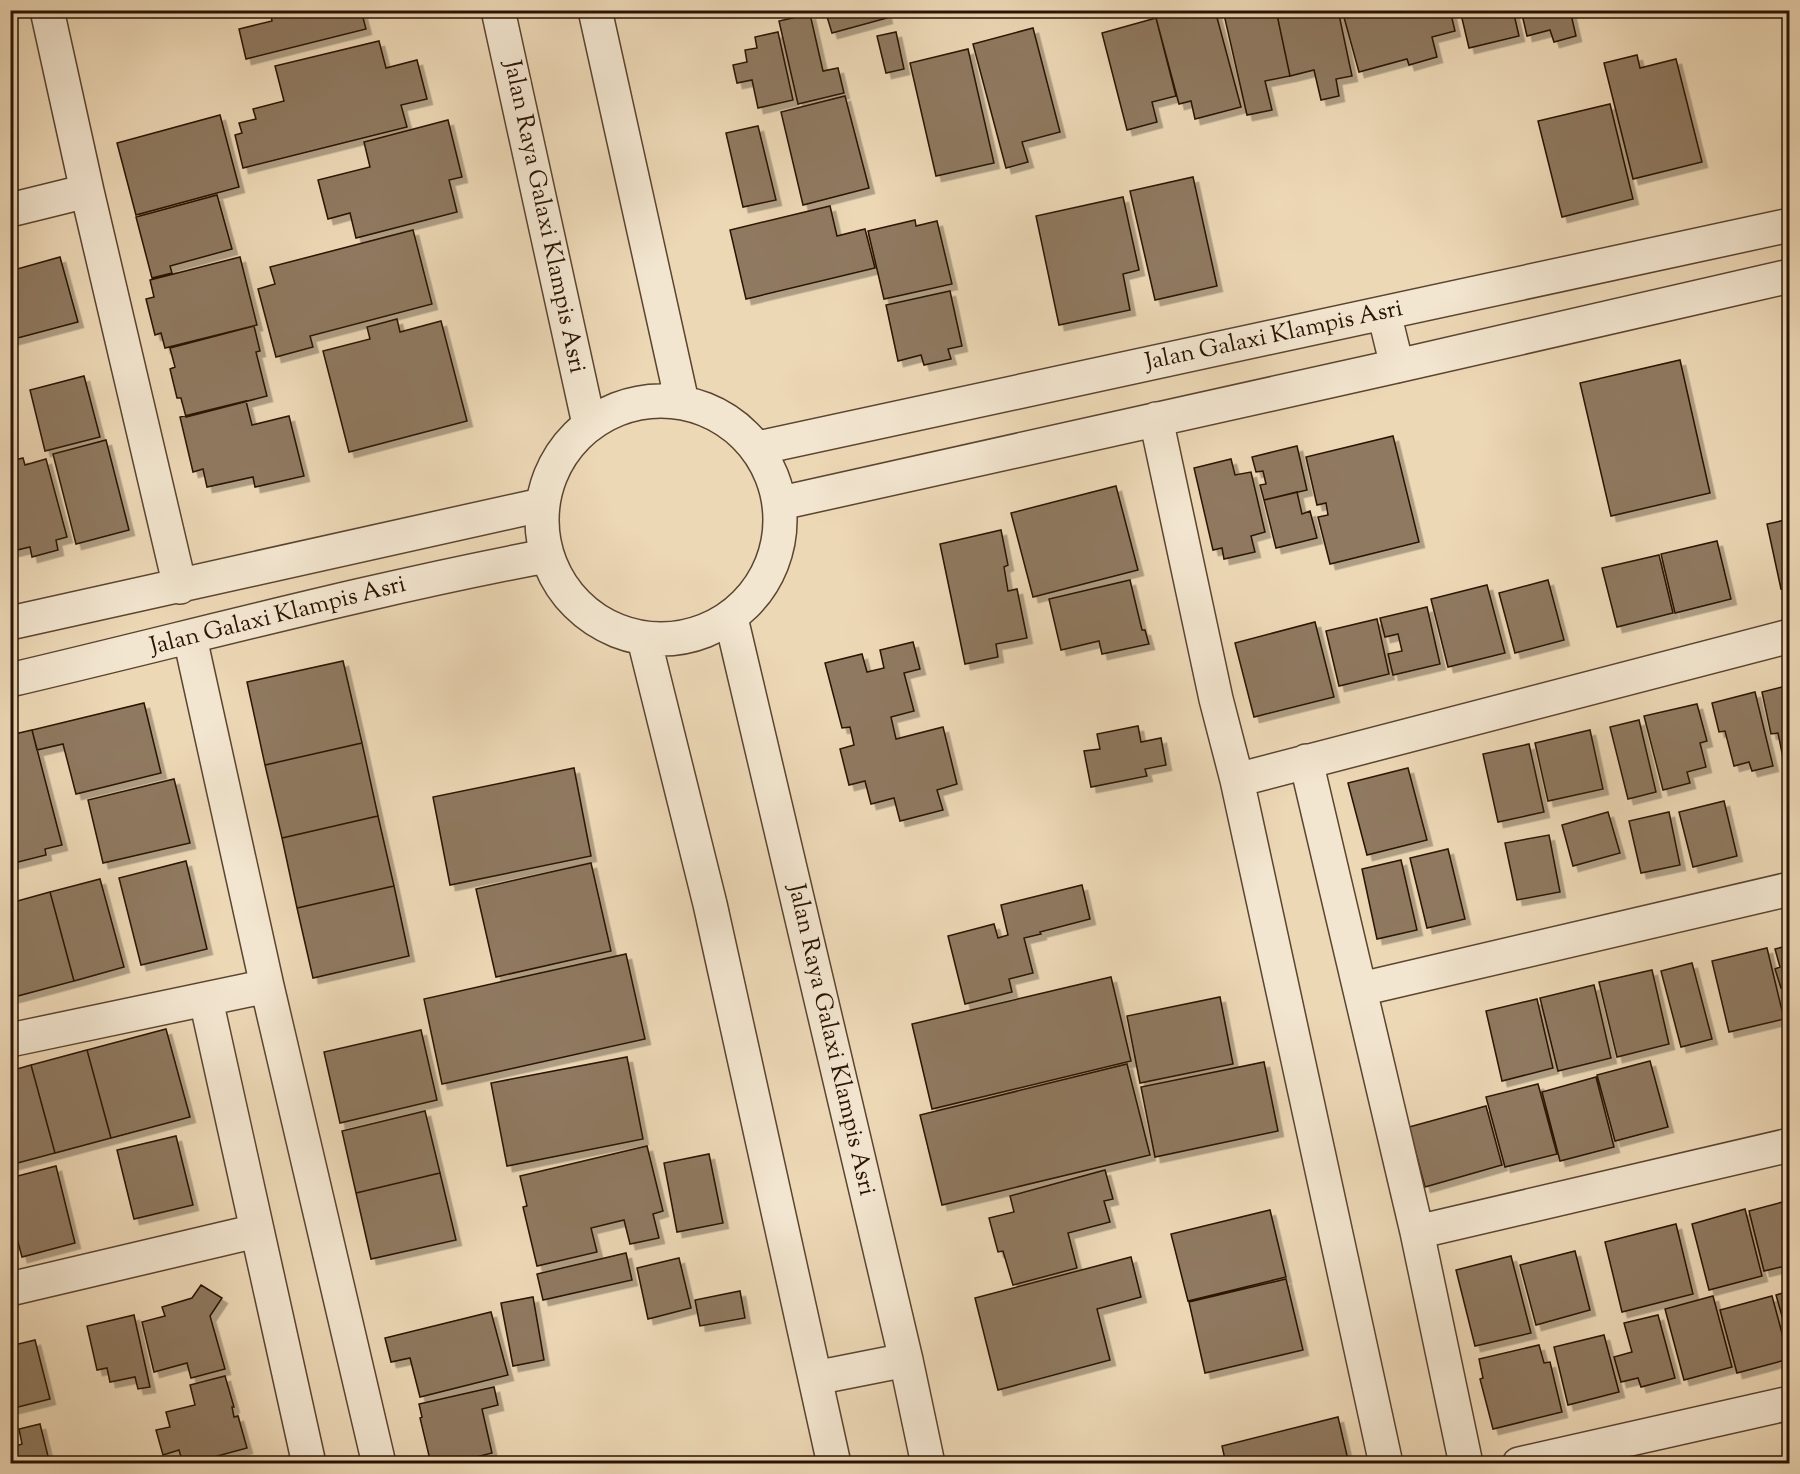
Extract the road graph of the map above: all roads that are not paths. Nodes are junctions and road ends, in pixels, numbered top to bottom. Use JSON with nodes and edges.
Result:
{"nodes":[{"id":1,"x":47,"y":10,"type":"edge"},
{"id":2,"x":498,"y":10,"type":"edge"},
{"id":3,"x":595,"y":10,"type":"edge"},
{"id":4,"x":87,"y":191,"type":"junction"},
{"id":5,"x":10,"y":210,"type":"edge"},
{"id":6,"x":1790,"y":225,"type":"edge"},
{"id":7,"x":1790,"y":276,"type":"edge"},
{"id":8,"x":1384,"y":313,"type":"junction"},
{"id":9,"x":1397,"y":366,"type":"junction"},
{"id":10,"x":682,"y":402,"type":"junction"},
{"id":11,"x":1156,"y":419,"type":"junction"},
{"id":12,"x":589,"y":424,"type":"junction"},
{"id":13,"x":758,"y":448,"type":"junction"},
{"id":14,"x":781,"y":503,"type":"junction"},
{"id":15,"x":542,"y":505,"type":"junction"},
{"id":16,"x":546,"y":556,"type":"junction"},
{"id":17,"x":180,"y":587,"type":"junction"},
{"id":18,"x":731,"y":618,"type":"junction"},
{"id":19,"x":10,"y":623,"type":"edge"},
{"id":20,"x":1790,"y":636,"type":"edge"},
{"id":21,"x":190,"y":638,"type":"junction"},
{"id":22,"x":644,"y":639,"type":"junction"},
{"id":23,"x":10,"y":680,"type":"edge"},
{"id":24,"x":1306,"y":761,"type":"junction"},
{"id":25,"x":1237,"y":780,"type":"junction"},
{"id":26,"x":1790,"y":889,"type":"edge"},
{"id":27,"x":267,"y":986,"type":"junction"},
{"id":28,"x":1361,"y":989,"type":"junction"},
{"id":29,"x":206,"y":1000,"type":"junction"},
{"id":30,"x":10,"y":1040,"type":"edge"},
{"id":31,"x":1790,"y":1145,"type":"edge"},
{"id":32,"x":256,"y":1231,"type":"junction"},
{"id":33,"x":1418,"y":1232,"type":"junction"},
{"id":34,"x":10,"y":1289,"type":"edge"},
{"id":35,"x":906,"y":1360,"type":"junction"},
{"id":36,"x":815,"y":1378,"type":"junction"},
{"id":37,"x":1790,"y":1402,"type":"edge"},
{"id":38,"x":309,"y":1464,"type":"edge"},
{"id":39,"x":379,"y":1464,"type":"edge"},
{"id":40,"x":834,"y":1464,"type":"edge"},
{"id":41,"x":928,"y":1464,"type":"edge"},
{"id":42,"x":1386,"y":1464,"type":"edge"},
{"id":43,"x":1466,"y":1464,"type":"edge"},
{"id":44,"x":1519,"y":1464,"type":"edge"}],
"edges":[{"from":1,"to":4,"type":"street"},
{"from":2,"to":12,"type":"street","name":"Jalan Raya Galaxi Klampis Asri"},
{"from":3,"to":10,"type":"street"},
{"from":4,"to":5,"type":"street"},
{"from":4,"to":17,"type":"street"},
{"from":6,"to":8,"type":"street","name":"Jalan Galaxi Klampis Asri"},
{"from":7,"to":9,"type":"street"},
{"from":8,"to":9,"type":"street"},
{"from":8,"to":13,"type":"street","name":"Jalan Galaxi Klampis Asri"},
{"from":9,"to":11,"type":"street"},
{"from":10,"to":12,"type":"street"},
{"from":10,"to":13,"type":"street"},
{"from":11,"to":14,"type":"street"},
{"from":11,"to":25,"type":"street"},
{"from":12,"to":15,"type":"street"},
{"from":13,"to":14,"type":"street"},
{"from":14,"to":18,"type":"street"},
{"from":15,"to":16,"type":"street"},
{"from":15,"to":17,"type":"street","name":"Jalan Galaxi Klampis Asri"},
{"from":16,"to":21,"type":"street","name":"Jalan Galaxi Klampis Asri"},
{"from":16,"to":22,"type":"street"},
{"from":17,"to":19,"type":"street","name":"Jalan Galaxi Klampis Asri"},
{"from":18,"to":22,"type":"street"},
{"from":18,"to":35,"type":"street","name":"Jalan Raya Galaxi Klampis Asri"},
{"from":20,"to":24,"type":"street"},
{"from":21,"to":23,"type":"street","name":"Jalan Galaxi Klampis Asri"},
{"from":21,"to":27,"type":"street"},
{"from":22,"to":36,"type":"street"},
{"from":24,"to":25,"type":"street"},
{"from":24,"to":28,"type":"street"},
{"from":25,"to":42,"type":"street"},
{"from":26,"to":28,"type":"street"},
{"from":27,"to":29,"type":"street"},
{"from":27,"to":39,"type":"street"},
{"from":28,"to":33,"type":"street"},
{"from":29,"to":30,"type":"street"},
{"from":29,"to":32,"type":"street"},
{"from":31,"to":33,"type":"street"},
{"from":32,"to":34,"type":"street"},
{"from":32,"to":38,"type":"street"},
{"from":33,"to":43,"type":"street"},
{"from":35,"to":36,"type":"street"},
{"from":35,"to":41,"type":"street","name":"Jalan Raya Galaxi Klampis Asri"},
{"from":36,"to":40,"type":"street"},
{"from":37,"to":44,"type":"street"}]}
